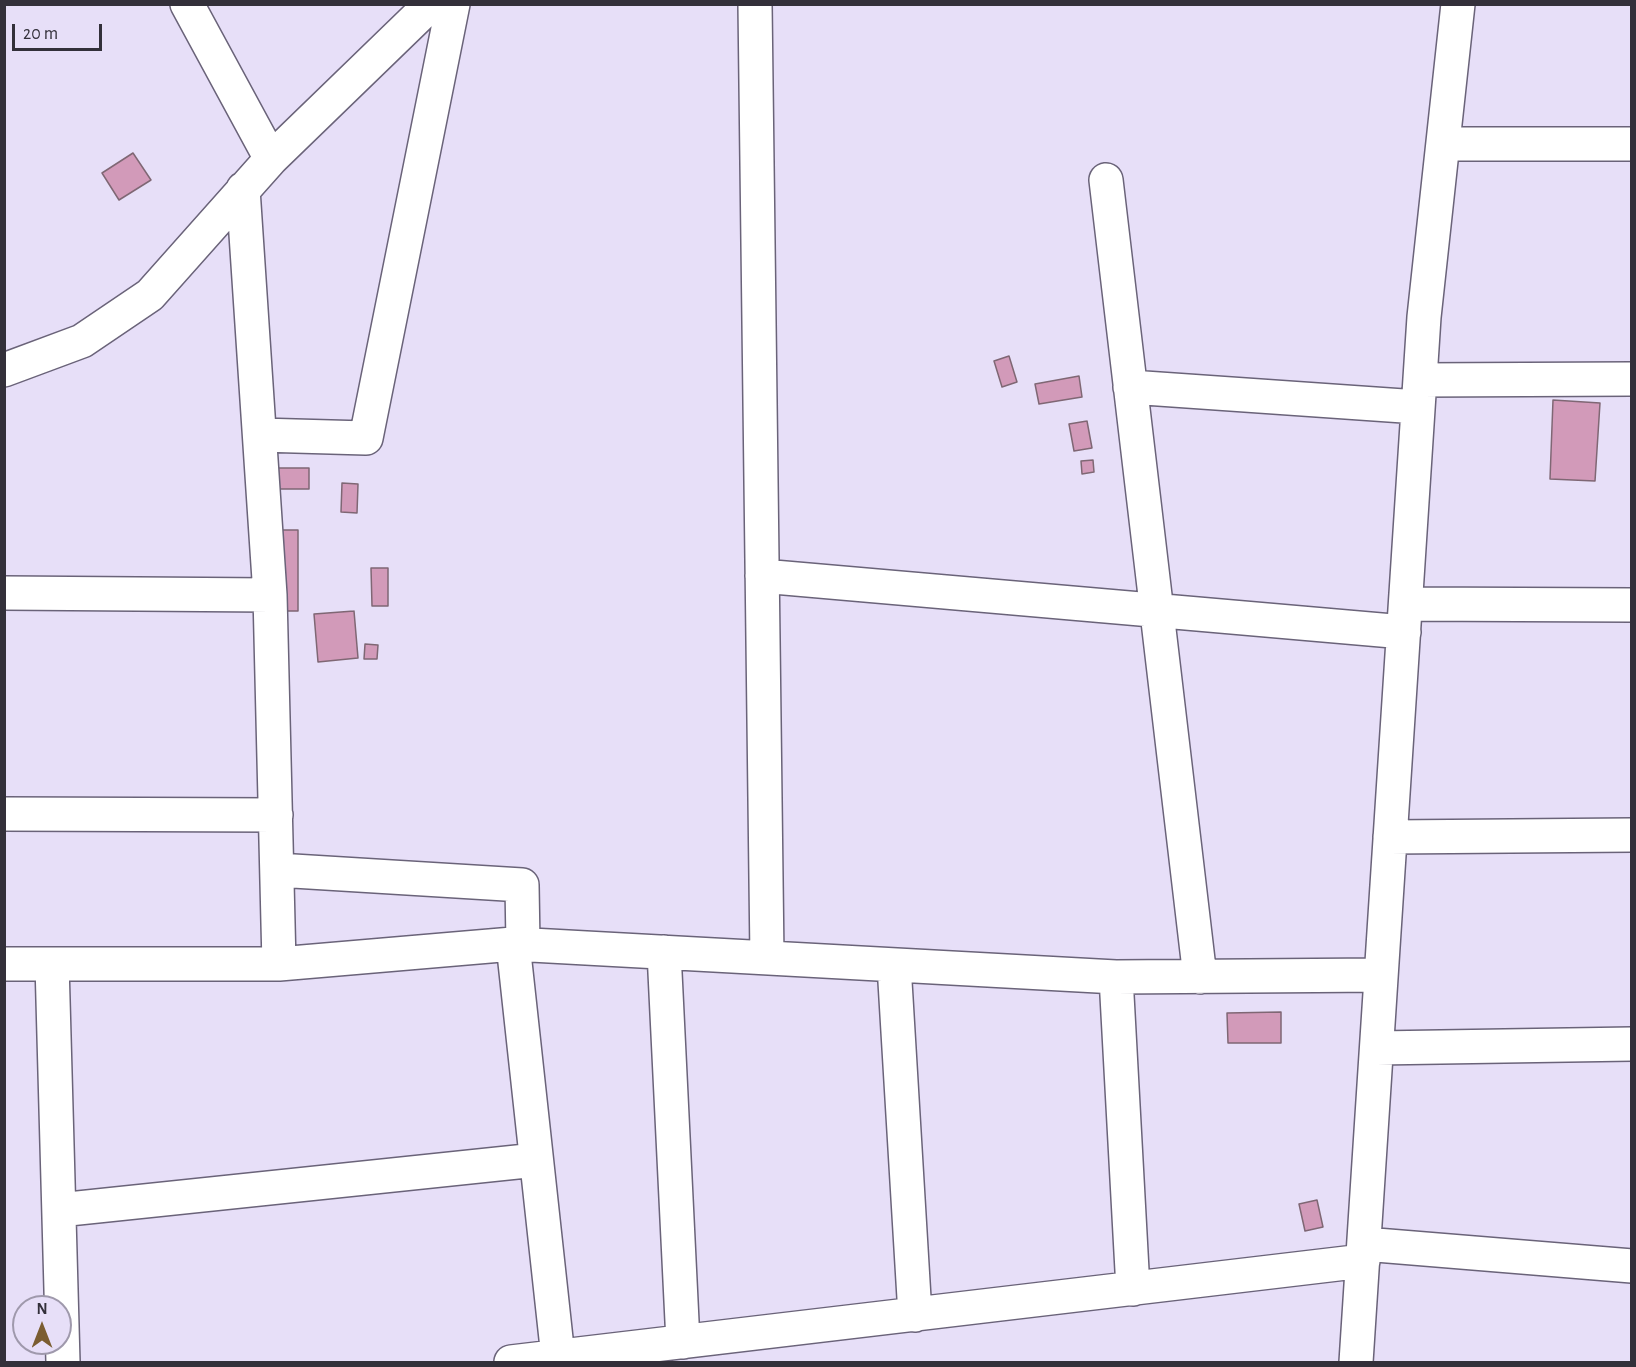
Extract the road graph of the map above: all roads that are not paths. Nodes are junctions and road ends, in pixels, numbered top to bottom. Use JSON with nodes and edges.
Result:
{"nodes":[{"id":1,"x":187,"y":4,"type":"edge"},
{"id":2,"x":453,"y":4,"type":"edge"},
{"id":3,"x":755,"y":4,"type":"edge"},
{"id":4,"x":1458,"y":4,"type":"edge"},
{"id":5,"x":421,"y":9,"type":"edge"},
{"id":6,"x":1443,"y":144,"type":"junction"},
{"id":7,"x":1632,"y":144,"type":"edge"},
{"id":8,"x":271,"y":159,"type":"junction"},
{"id":9,"x":1106,"y":180,"type":"dead end"},
{"id":10,"x":243,"y":189,"type":"junction"},
{"id":11,"x":4,"y":370,"type":"edge"},
{"id":12,"x":1632,"y":379,"type":"edge"},
{"id":13,"x":1130,"y":387,"type":"junction"},
{"id":14,"x":1419,"y":393,"type":"junction"},
{"id":15,"x":260,"y":435,"type":"junction"},
{"id":16,"x":762,"y":576,"type":"junction"},
{"id":17,"x":4,"y":593,"type":"edge"},
{"id":18,"x":270,"y":595,"type":"junction"},
{"id":19,"x":1632,"y":605,"type":"edge"},
{"id":20,"x":1156,"y":610,"type":"junction"},
{"id":21,"x":1405,"y":618,"type":"junction"},
{"id":22,"x":4,"y":814,"type":"edge"},
{"id":23,"x":276,"y":815,"type":"junction"},
{"id":24,"x":1632,"y":835,"type":"edge"},
{"id":25,"x":1390,"y":837,"type":"junction"},
{"id":26,"x":277,"y":870,"type":"junction"},
{"id":27,"x":518,"y":944,"type":"junction"},
{"id":28,"x":664,"y":952,"type":"junction"},
{"id":29,"x":767,"y":958,"type":"junction"},
{"id":30,"x":4,"y":964,"type":"edge"},
{"id":31,"x":52,"y":964,"type":"junction"},
{"id":32,"x":279,"y":964,"type":"junction"},
{"id":33,"x":894,"y":965,"type":"junction"},
{"id":34,"x":1381,"y":975,"type":"junction"},
{"id":35,"x":1116,"y":977,"type":"junction"},
{"id":36,"x":1200,"y":977,"type":"junction"},
{"id":37,"x":1632,"y":1044,"type":"edge"},
{"id":38,"x":1377,"y":1048,"type":"junction"},
{"id":39,"x":536,"y":1160,"type":"junction"},
{"id":40,"x":59,"y":1210,"type":"junction"},
{"id":41,"x":1363,"y":1253,"type":"junction"},
{"id":42,"x":1632,"y":1266,"type":"edge"},
{"id":43,"x":1132,"y":1288,"type":"junction"},
{"id":44,"x":915,"y":1315,"type":"junction"},
{"id":45,"x":683,"y":1342,"type":"junction"},
{"id":46,"x":558,"y":1357,"type":"junction"},
{"id":47,"x":63,"y":1362,"type":"edge"},
{"id":48,"x":511,"y":1362,"type":"edge"},
{"id":49,"x":1356,"y":1362,"type":"edge"}],
"edges":[{"from":1,"to":8,"type":"street"},
{"from":2,"to":15,"type":"street"},
{"from":3,"to":16,"type":"street"},
{"from":4,"to":6,"type":"street"},
{"from":5,"to":8,"type":"street"},
{"from":6,"to":7,"type":"street"},
{"from":6,"to":14,"type":"street"},
{"from":8,"to":10,"type":"street"},
{"from":9,"to":13,"type":"street"},
{"from":10,"to":11,"type":"street"},
{"from":10,"to":15,"type":"street"},
{"from":12,"to":14,"type":"street"},
{"from":13,"to":14,"type":"street"},
{"from":13,"to":20,"type":"street"},
{"from":14,"to":21,"type":"street"},
{"from":15,"to":18,"type":"street"},
{"from":16,"to":20,"type":"street"},
{"from":16,"to":29,"type":"street"},
{"from":17,"to":18,"type":"street"},
{"from":18,"to":23,"type":"street"},
{"from":19,"to":21,"type":"street"},
{"from":20,"to":21,"type":"street"},
{"from":20,"to":36,"type":"street"},
{"from":21,"to":25,"type":"street"},
{"from":22,"to":23,"type":"street"},
{"from":23,"to":26,"type":"street"},
{"from":24,"to":25,"type":"street"},
{"from":25,"to":34,"type":"street"},
{"from":26,"to":27,"type":"street"},
{"from":26,"to":32,"type":"street"},
{"from":27,"to":28,"type":"street"},
{"from":27,"to":32,"type":"street"},
{"from":27,"to":39,"type":"street"},
{"from":28,"to":29,"type":"street"},
{"from":28,"to":45,"type":"street"},
{"from":29,"to":33,"type":"street"},
{"from":30,"to":31,"type":"street"},
{"from":31,"to":32,"type":"street"},
{"from":31,"to":40,"type":"street"},
{"from":33,"to":35,"type":"street"},
{"from":33,"to":44,"type":"street"},
{"from":34,"to":36,"type":"street"},
{"from":34,"to":38,"type":"street"},
{"from":35,"to":36,"type":"street"},
{"from":35,"to":43,"type":"street"},
{"from":37,"to":38,"type":"street"},
{"from":38,"to":41,"type":"street"},
{"from":39,"to":40,"type":"street"},
{"from":39,"to":46,"type":"street"},
{"from":40,"to":47,"type":"street"},
{"from":41,"to":42,"type":"street"},
{"from":41,"to":43,"type":"street"},
{"from":41,"to":49,"type":"street"},
{"from":43,"to":44,"type":"street"},
{"from":44,"to":45,"type":"street"},
{"from":45,"to":46,"type":"street"},
{"from":46,"to":48,"type":"street"}]}
